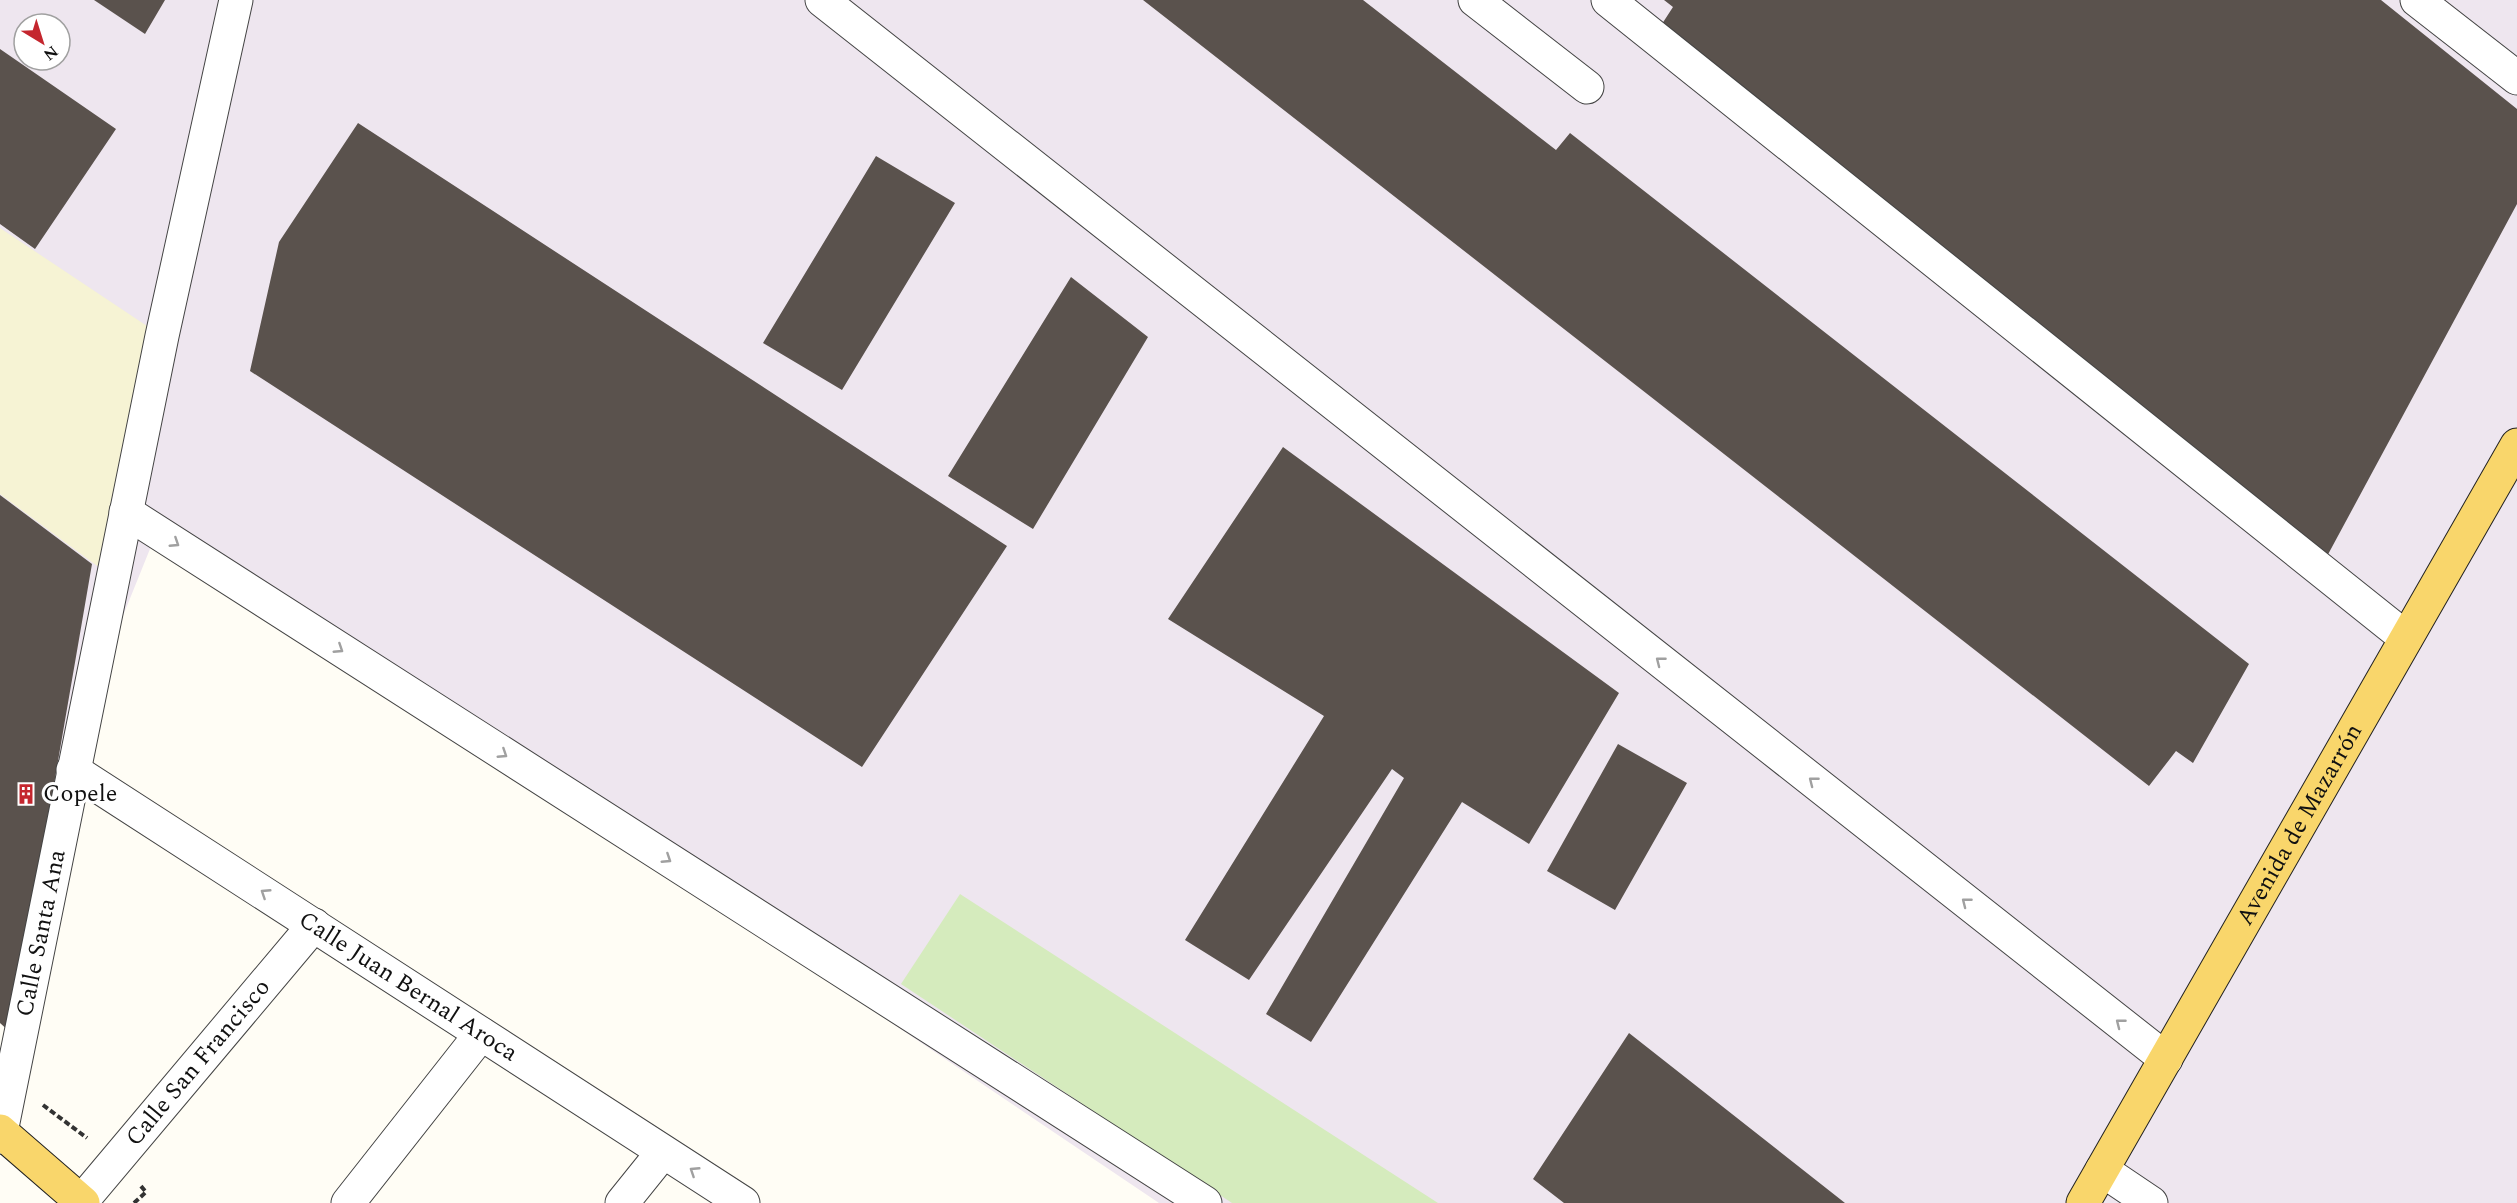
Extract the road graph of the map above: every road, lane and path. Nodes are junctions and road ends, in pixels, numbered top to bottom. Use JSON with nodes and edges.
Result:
{"nodes":[{"id":1,"x":236,"y":0,"type":"edge"},
{"id":2,"x":822,"y":0,"type":"edge"},
{"id":3,"x":1475,"y":0,"type":"edge"},
{"id":4,"x":1608,"y":0,"type":"edge"},
{"id":5,"x":2417,"y":0,"type":"edge"},
{"id":6,"x":2517,"y":78,"type":"edge"},
{"id":7,"x":1587,"y":87,"type":"dead end"},
{"id":8,"x":2517,"y":445,"type":"edge"},
{"id":9,"x":126,"y":512,"type":"junction"},
{"id":10,"x":2406,"y":638,"type":"junction"},
{"id":11,"x":74,"y":770,"type":"junction"},
{"id":12,"x":314,"y":925,"type":"junction"},
{"id":13,"x":481,"y":1034,"type":"junction"},
{"id":14,"x":2166,"y":1059,"type":"junction"},
{"id":15,"x":0,"y":1133,"type":"edge"},
{"id":16,"x":663,"y":1152,"type":"junction"},
{"id":17,"x":2102,"y":1170,"type":"junction"},
{"id":18,"x":82,"y":1202,"type":"edge"},
{"id":19,"x":348,"y":1203,"type":"edge"},
{"id":20,"x":622,"y":1203,"type":"edge"},
{"id":21,"x":743,"y":1203,"type":"edge"},
{"id":22,"x":1205,"y":1203,"type":"edge"},
{"id":23,"x":2083,"y":1203,"type":"edge"},
{"id":24,"x":2151,"y":1203,"type":"edge"}],
"edges":[{"from":1,"to":9,"type":"street","name":"Calle Santa Ana"},
{"from":14,"to":2,"type":"street","one_way":true},
{"from":3,"to":7,"type":"street"},
{"from":4,"to":10,"type":"street"},
{"from":5,"to":6,"type":"street"},
{"from":8,"to":10,"type":"main road","name":"Avenida de Mazarrón"},
{"from":9,"to":11,"type":"street","name":"Calle Santa Ana"},
{"from":9,"to":22,"type":"street","one_way":true},
{"from":10,"to":14,"type":"main road","name":"Avenida de Mazarrón"},
{"from":12,"to":11,"type":"street","name":"Calle Juan Bernal Aroca","one_way":true},
{"from":11,"to":15,"type":"street","name":"Calle Santa Ana"},
{"from":12,"to":13,"type":"street","name":"Calle Juan Bernal Aroca"},
{"from":12,"to":18,"type":"street","name":"Calle San Francisco"},
{"from":13,"to":16,"type":"street","name":"Calle Juan Bernal Aroca"},
{"from":13,"to":19,"type":"street"},
{"from":14,"to":17,"type":"main road","name":"Avenida de Mazarrón"},
{"from":15,"to":18,"type":"main road"},
{"from":16,"to":20,"type":"street"},
{"from":21,"to":16,"type":"street","name":"Calle Juan Bernal Aroca","one_way":true},
{"from":17,"to":23,"type":"main road","name":"Avenida de Mazarrón"},
{"from":17,"to":24,"type":"street"}]}
